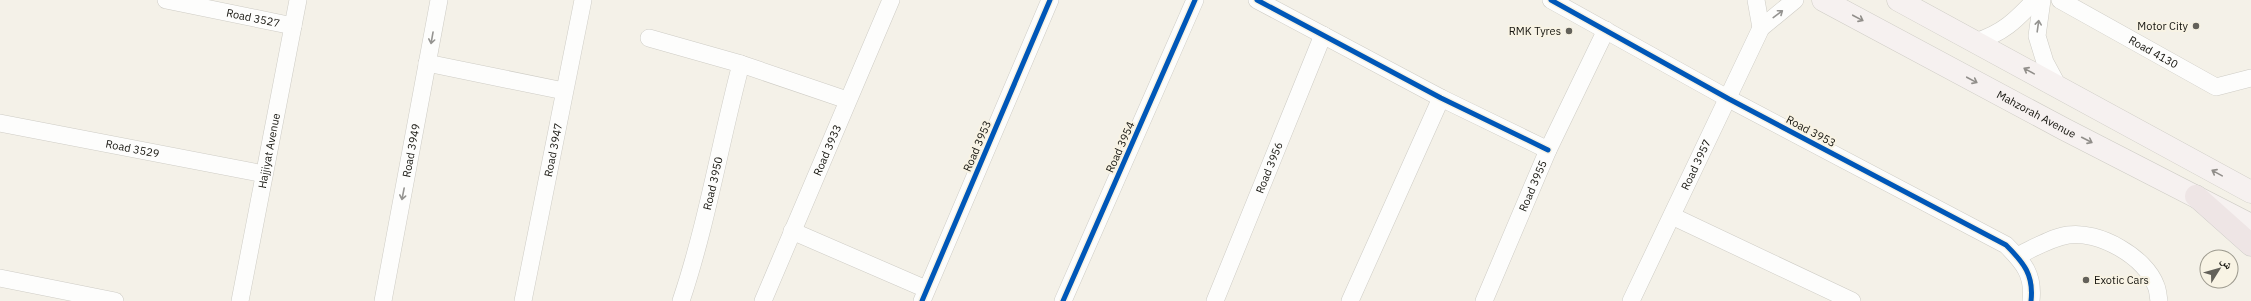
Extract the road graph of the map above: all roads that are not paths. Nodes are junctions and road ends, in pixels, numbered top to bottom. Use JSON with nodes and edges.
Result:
{"nodes":[{"id":1,"x":166,"y":0,"type":"edge"},
{"id":2,"x":298,"y":0,"type":"edge"},
{"id":3,"x":439,"y":0,"type":"edge"},
{"id":4,"x":583,"y":0,"type":"edge"},
{"id":5,"x":891,"y":0,"type":"edge"},
{"id":6,"x":1050,"y":0,"type":"edge"},
{"id":7,"x":1195,"y":0,"type":"edge"},
{"id":8,"x":1257,"y":0,"type":"edge"},
{"id":9,"x":1551,"y":0,"type":"edge"},
{"id":10,"x":1756,"y":0,"type":"edge"},
{"id":11,"x":1795,"y":0,"type":"edge"},
{"id":12,"x":1823,"y":0,"type":"edge"},
{"id":13,"x":1898,"y":0,"type":"edge"},
{"id":14,"x":2035,"y":0,"type":"edge"},
{"id":15,"x":2042,"y":0,"type":"edge"},
{"id":16,"x":2060,"y":0,"type":"edge"},
{"id":17,"x":293,"y":26,"type":"junction"},
{"id":18,"x":1761,"y":28,"type":"junction"},
{"id":19,"x":1606,"y":30,"type":"junction"},
{"id":20,"x":1323,"y":35,"type":"junction"},
{"id":21,"x":649,"y":38,"type":"dead end"},
{"id":22,"x":1975,"y":42,"type":"junction"},
{"id":23,"x":427,"y":63,"type":"junction"},
{"id":24,"x":741,"y":64,"type":"junction"},
{"id":25,"x":2251,"y":78,"type":"edge"},
{"id":26,"x":2060,"y":88,"type":"junction"},
{"id":27,"x":564,"y":91,"type":"junction"},
{"id":28,"x":1441,"y":98,"type":"junction"},
{"id":29,"x":1729,"y":99,"type":"junction"},
{"id":30,"x":847,"y":100,"type":"junction"},
{"id":31,"x":0,"y":123,"type":"edge"},
{"id":32,"x":1548,"y":150,"type":"junction"},
{"id":33,"x":264,"y":174,"type":"junction"},
{"id":34,"x":2251,"y":192,"type":"edge"},
{"id":35,"x":2196,"y":196,"type":"junction"},
{"id":36,"x":1672,"y":216,"type":"junction"},
{"id":37,"x":2251,"y":225,"type":"edge"},
{"id":38,"x":792,"y":231,"type":"junction"},
{"id":39,"x":2251,"y":245,"type":"edge"},
{"id":40,"x":2017,"y":256,"type":"junction"},
{"id":41,"x":0,"y":278,"type":"edge"},
{"id":42,"x":924,"y":295,"type":"edge"},
{"id":43,"x":84,"y":298,"type":"edge"},
{"id":44,"x":115,"y":301,"type":"edge"},
{"id":45,"x":240,"y":301,"type":"edge"},
{"id":46,"x":383,"y":301,"type":"edge"},
{"id":47,"x":523,"y":301,"type":"edge"},
{"id":48,"x":681,"y":301,"type":"edge"},
{"id":49,"x":763,"y":301,"type":"edge"},
{"id":50,"x":1063,"y":301,"type":"edge"},
{"id":51,"x":1215,"y":301,"type":"edge"},
{"id":52,"x":1350,"y":301,"type":"edge"},
{"id":53,"x":1484,"y":301,"type":"edge"},
{"id":54,"x":1632,"y":301,"type":"edge"},
{"id":55,"x":1852,"y":301,"type":"edge"},
{"id":56,"x":2031,"y":301,"type":"edge"},
{"id":57,"x":2159,"y":301,"type":"edge"}],
"edges":[{"from":1,"to":17,"type":"street","name":"Road 3527"},
{"from":2,"to":17,"type":"street","name":"Hajjiyat Avenue"},
{"from":3,"to":23,"type":"street","name":"Road 3949","one_way":true},
{"from":4,"to":27,"type":"street","name":"Road 3947"},
{"from":5,"to":30,"type":"street","name":"Road 3933"},
{"from":6,"to":42,"type":"street","name":"Road 3953"},
{"from":7,"to":50,"type":"street","name":"Road 3954"},
{"from":8,"to":20,"type":"street"},
{"from":9,"to":19,"type":"street","name":"Road 3953"},
{"from":10,"to":18,"type":"street"},
{"from":18,"to":11,"type":"street","name":"Road 3957","one_way":true},
{"from":12,"to":35,"type":"main road","name":"Mahzorah Avenue","one_way":true},
{"from":13,"to":22,"type":"main road"},
{"from":14,"to":22,"type":"street"},
{"from":26,"to":15,"type":"street","one_way":true},
{"from":16,"to":25,"type":"street","name":"Road 4130"},
{"from":17,"to":33,"type":"street","name":"Hajjiyat Avenue"},
{"from":18,"to":29,"type":"street","name":"Road 3957"},
{"from":19,"to":29,"type":"street","name":"Road 3953"},
{"from":19,"to":32,"type":"street","name":"Road 3955"},
{"from":20,"to":28,"type":"street"},
{"from":20,"to":51,"type":"street","name":"Road 3956"},
{"from":21,"to":24,"type":"street"},
{"from":26,"to":22,"type":"main road","one_way":true},
{"from":23,"to":27,"type":"street"},
{"from":23,"to":46,"type":"street","name":"Road 3949","one_way":true},
{"from":24,"to":30,"type":"street"},
{"from":24,"to":48,"type":"street","name":"Road 3950"},
{"from":34,"to":26,"type":"main road","one_way":true},
{"from":27,"to":47,"type":"street","name":"Road 3947"},
{"from":28,"to":32,"type":"street"},
{"from":28,"to":52,"type":"street"},
{"from":29,"to":36,"type":"street","name":"Road 3957"},
{"from":29,"to":40,"type":"street","name":"Road 3953"},
{"from":30,"to":38,"type":"street","name":"Road 3933"},
{"from":31,"to":33,"type":"street","name":"Road 3529"},
{"from":32,"to":53,"type":"street","name":"Road 3955"},
{"from":33,"to":45,"type":"street","name":"Hajjiyat Avenue"},
{"from":35,"to":37,"type":"main road","name":"Mahzorah Avenue"},
{"from":35,"to":39,"type":"main road"},
{"from":36,"to":54,"type":"street","name":"Road 3957"},
{"from":36,"to":55,"type":"street"},
{"from":38,"to":42,"type":"street","name":"Road 3953"},
{"from":38,"to":49,"type":"street","name":"Road 3933"},
{"from":40,"to":56,"type":"street","name":"Road 3953"},
{"from":40,"to":57,"type":"street"},
{"from":41,"to":43,"type":"street"},
{"from":43,"to":44,"type":"street"}]}
